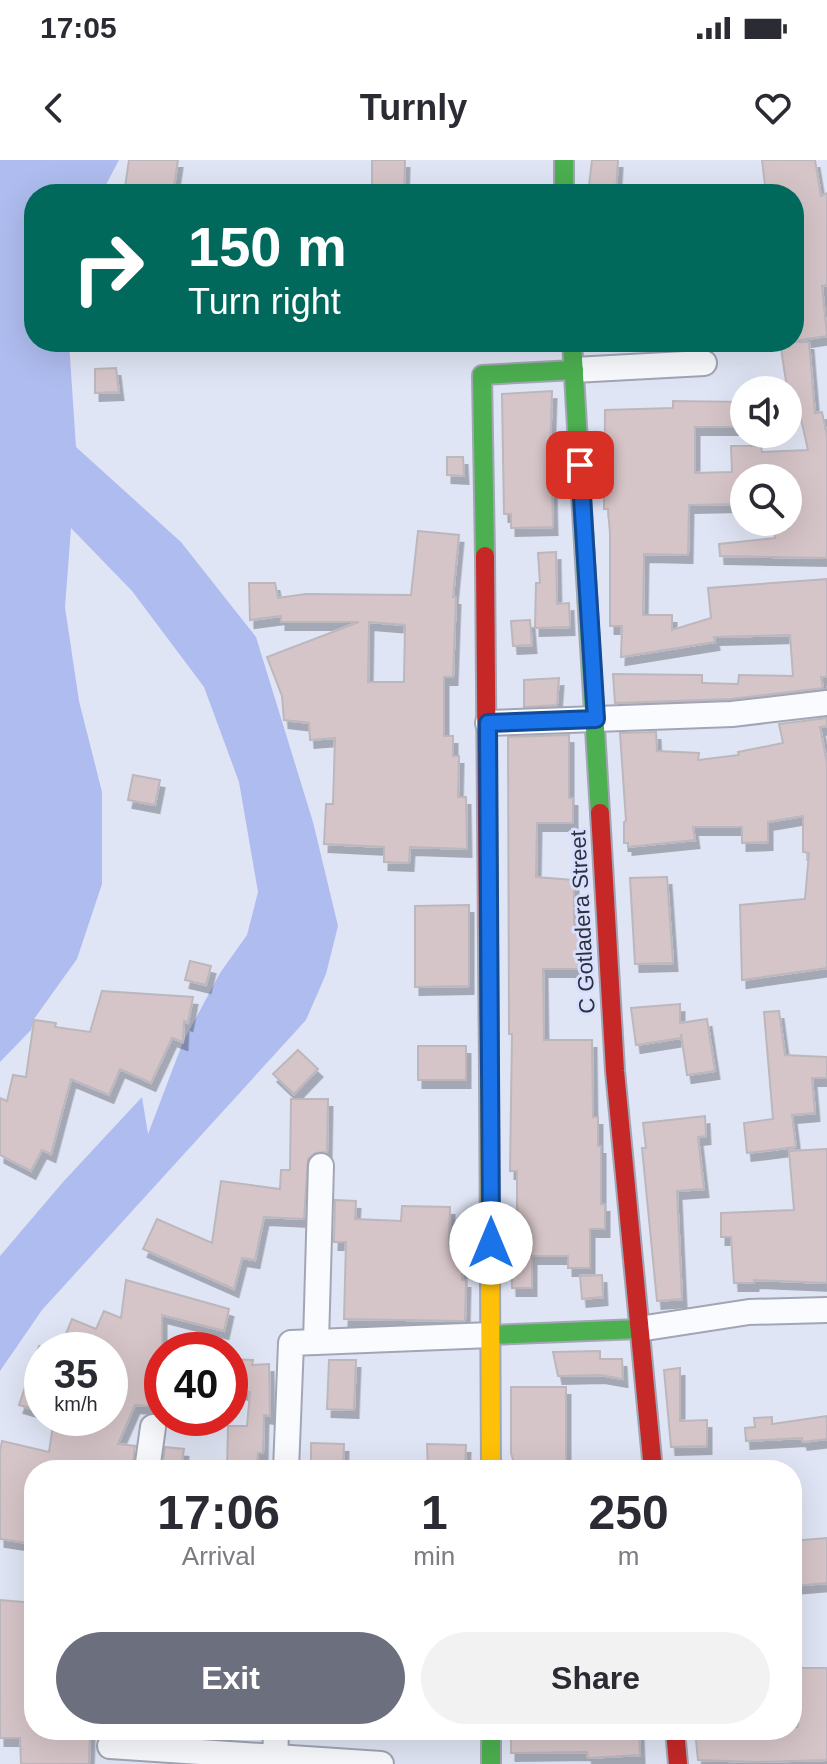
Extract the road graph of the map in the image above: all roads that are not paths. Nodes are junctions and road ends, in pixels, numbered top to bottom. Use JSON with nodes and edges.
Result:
{"nodes":[{"id":1,"x":564,"y":160,"type":"edge"},
{"id":2,"x":564,"y":184,"type":"edge"},
{"id":3,"x":573,"y":352,"type":"edge"},
{"id":4,"x":704,"y":363,"type":"dead end"},
{"id":5,"x":574,"y":370,"type":"junction"},
{"id":6,"x":827,"y":703,"type":"edge"},
{"id":7,"x":596,"y":719,"type":"junction"},
{"id":8,"x":488,"y":723,"type":"junction"},
{"id":9,"x":321,"y":1166,"type":"dead end"},
{"id":10,"x":827,"y":1310,"type":"edge"},
{"id":11,"x":639,"y":1329,"type":"junction"},
{"id":12,"x":491,"y":1335,"type":"junction"},
{"id":13,"x":316,"y":1342,"type":"junction"},
{"id":14,"x":152,"y":1436,"type":"edge"},
{"id":15,"x":148,"y":1460,"type":"edge"},
{"id":16,"x":286,"y":1460,"type":"edge"},
{"id":17,"x":491,"y":1460,"type":"edge"},
{"id":18,"x":652,"y":1460,"type":"edge"},
{"id":19,"x":276,"y":1740,"type":"edge"},
{"id":20,"x":491,"y":1740,"type":"edge"},
{"id":21,"x":676,"y":1740,"type":"edge"},
{"id":22,"x":110,"y":1747,"type":"edge"},
{"id":23,"x":275,"y":1761,"type":"edge"},
{"id":24,"x":381,"y":1764,"type":"edge"},
{"id":25,"x":491,"y":1764,"type":"edge"},
{"id":26,"x":678,"y":1764,"type":"edge"}],
"edges":[{"from":1,"to":2,"type":"street"},
{"from":3,"to":5,"type":"street","name":"C Gotladera Street"},
{"from":4,"to":5,"type":"street"},
{"from":5,"to":7,"type":"street","name":"C Gotladera Street"},
{"from":5,"to":8,"type":"street"},
{"from":6,"to":7,"type":"street"},
{"from":7,"to":8,"type":"street"},
{"from":7,"to":11,"type":"street","name":"C Gotladera Street"},
{"from":8,"to":12,"type":"street"},
{"from":9,"to":13,"type":"street"},
{"from":10,"to":11,"type":"street"},
{"from":11,"to":12,"type":"street"},
{"from":11,"to":18,"type":"street","name":"C Gotladera Street"},
{"from":12,"to":13,"type":"street"},
{"from":12,"to":17,"type":"street"},
{"from":13,"to":16,"type":"street"},
{"from":14,"to":15,"type":"street"},
{"from":19,"to":23,"type":"street"},
{"from":20,"to":25,"type":"street"},
{"from":21,"to":26,"type":"street"},
{"from":22,"to":23,"type":"street"},
{"from":23,"to":24,"type":"street"}]}
